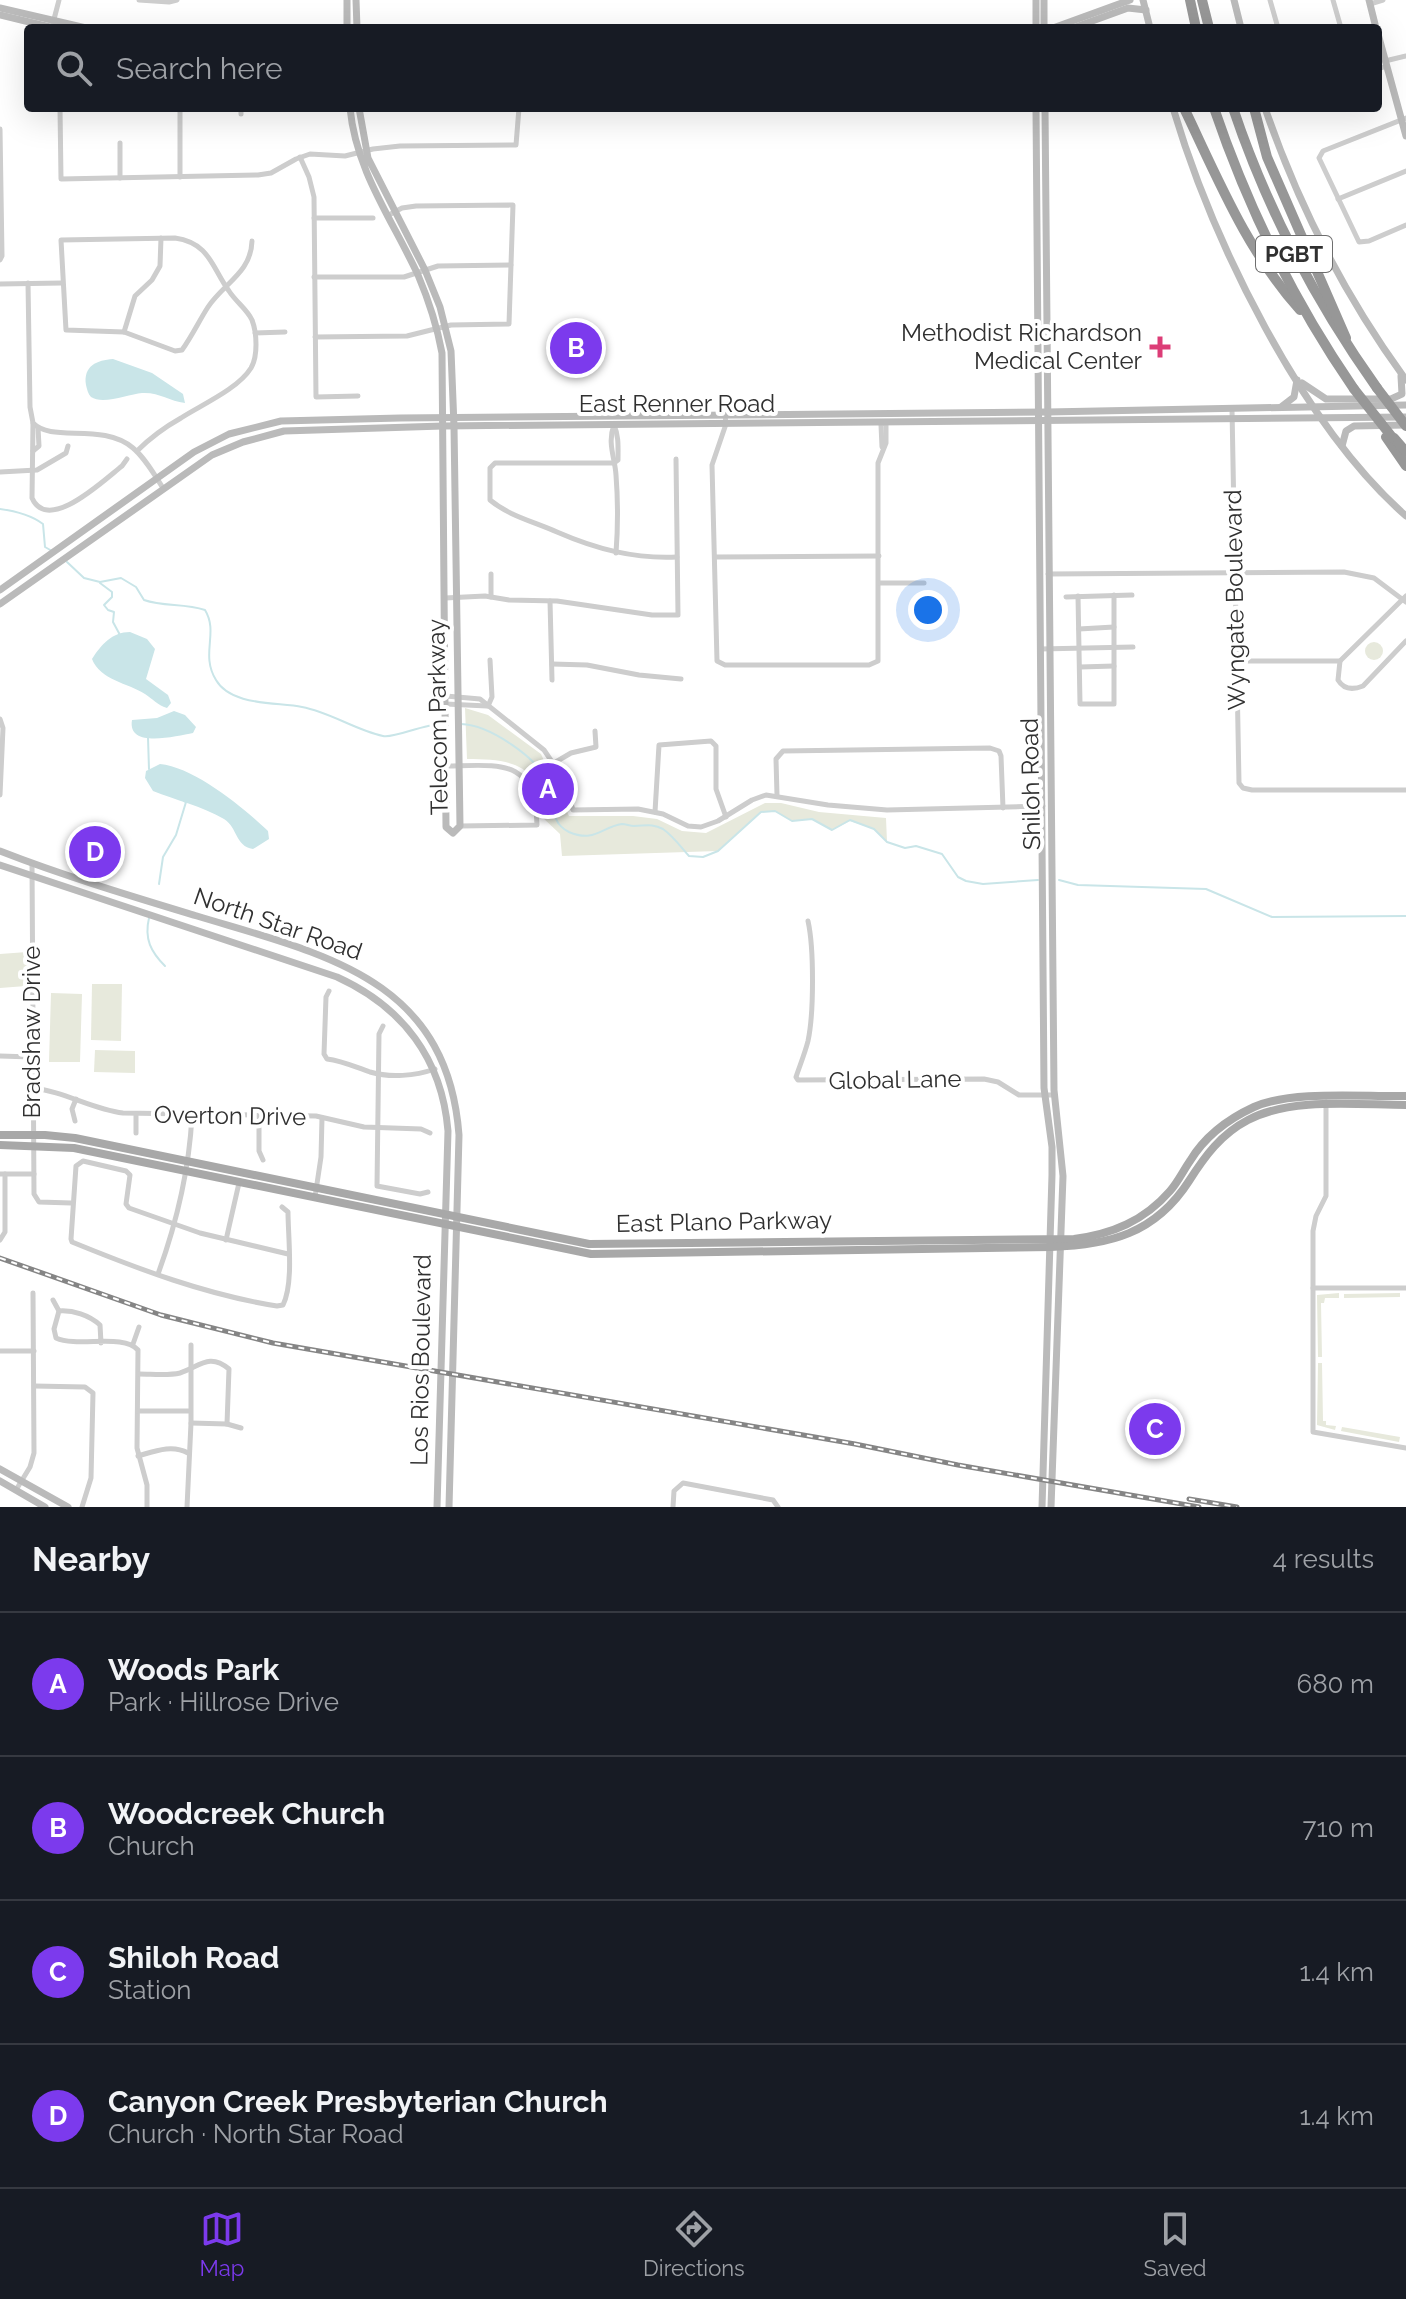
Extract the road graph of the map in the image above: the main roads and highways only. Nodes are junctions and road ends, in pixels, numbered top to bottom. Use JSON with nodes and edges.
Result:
{"nodes":[{"id":1,"x":347,"y":0,"type":"edge"},
{"id":2,"x":356,"y":0,"type":"edge"},
{"id":3,"x":1036,"y":0,"type":"edge"},
{"id":4,"x":1044,"y":0,"type":"edge"},
{"id":5,"x":1130,"y":0,"type":"edge"},
{"id":6,"x":1143,"y":0,"type":"edge"},
{"id":7,"x":1190,"y":0,"type":"edge"},
{"id":8,"x":1202,"y":0,"type":"edge"},
{"id":9,"x":1234,"y":0,"type":"edge"},
{"id":10,"x":1369,"y":2,"type":"edge"},
{"id":11,"x":0,"y":7,"type":"edge"},
{"id":12,"x":1146,"y":10,"type":"junction"},
{"id":13,"x":0,"y":15,"type":"edge"},
{"id":14,"x":1098,"y":15,"type":"junction"},
{"id":15,"x":48,"y":24,"type":"edge"},
{"id":16,"x":50,"y":24,"type":"edge"},
{"id":17,"x":347,"y":24,"type":"edge"},
{"id":18,"x":357,"y":24,"type":"edge"},
{"id":19,"x":1036,"y":24,"type":"edge"},
{"id":20,"x":1044,"y":24,"type":"edge"},
{"id":21,"x":1067,"y":24,"type":"edge"},
{"id":22,"x":1081,"y":24,"type":"edge"},
{"id":23,"x":1149,"y":24,"type":"edge"},
{"id":24,"x":1195,"y":24,"type":"edge"},
{"id":25,"x":1208,"y":24,"type":"edge"},
{"id":26,"x":1240,"y":24,"type":"edge"},
{"id":27,"x":1375,"y":24,"type":"edge"},
{"id":28,"x":1383,"y":65,"type":"edge"},
{"id":29,"x":351,"y":112,"type":"edge"},
{"id":30,"x":359,"y":112,"type":"edge"},
{"id":31,"x":1036,"y":112,"type":"edge"},
{"id":32,"x":1045,"y":112,"type":"edge"},
{"id":33,"x":1174,"y":112,"type":"edge"},
{"id":34,"x":1186,"y":112,"type":"edge"},
{"id":35,"x":1216,"y":112,"type":"edge"},
{"id":36,"x":1235,"y":112,"type":"edge"},
{"id":37,"x":1255,"y":112,"type":"edge"},
{"id":38,"x":1267,"y":112,"type":"edge"},
{"id":39,"x":1404,"y":118,"type":"edge"},
{"id":40,"x":1406,"y":136,"type":"edge"},
{"id":41,"x":362,"y":152,"type":"junction"},
{"id":42,"x":1037,"y":232,"type":"junction"},
{"id":43,"x":1046,"y":235,"type":"junction"},
{"id":44,"x":1311,"y":322,"type":"junction"},
{"id":45,"x":441,"y":327,"type":"junction"},
{"id":46,"x":1042,"y":345,"type":"junction"},
{"id":47,"x":1348,"y":347,"type":"junction"},
{"id":48,"x":1404,"y":377,"type":"edge"},
{"id":49,"x":1297,"y":380,"type":"junction"},
{"id":50,"x":1406,"y":405,"type":"edge"},
{"id":51,"x":1279,"y":407,"type":"junction"},
{"id":52,"x":1315,"y":407,"type":"junction"},
{"id":53,"x":1159,"y":410,"type":"junction"},
{"id":54,"x":1127,"y":411,"type":"junction"},
{"id":55,"x":1039,"y":412,"type":"junction"},
{"id":56,"x":1048,"y":412,"type":"junction"},
{"id":57,"x":1406,"y":417,"type":"edge"},
{"id":58,"x":883,"y":418,"type":"junction"},
{"id":59,"x":1323,"y":418,"type":"junction"},
{"id":60,"x":1120,"y":421,"type":"junction"},
{"id":61,"x":1149,"y":421,"type":"junction"},
{"id":62,"x":443,"y":422,"type":"junction"},
{"id":63,"x":454,"y":422,"type":"junction"},
{"id":64,"x":1038,"y":422,"type":"junction"},
{"id":65,"x":1047,"y":422,"type":"junction"},
{"id":66,"x":1068,"y":422,"type":"junction"},
{"id":67,"x":1406,"y":426,"type":"edge"},
{"id":68,"x":1389,"y":437,"type":"junction"},
{"id":69,"x":1342,"y":446,"type":"junction"},
{"id":70,"x":1406,"y":452,"type":"edge"},
{"id":71,"x":1406,"y":466,"type":"edge"},
{"id":72,"x":1047,"y":477,"type":"junction"},
{"id":73,"x":1038,"y":499,"type":"junction"},
{"id":74,"x":1047,"y":499,"type":"junction"},
{"id":75,"x":1406,"y":516,"type":"edge"},
{"id":76,"x":25,"y":572,"type":"junction"},
{"id":77,"x":1043,"y":574,"type":"junction"},
{"id":78,"x":31,"y":581,"type":"junction"},
{"id":79,"x":0,"y":590,"type":"edge"},
{"id":80,"x":0,"y":604,"type":"edge"},
{"id":81,"x":1045,"y":717,"type":"junction"},
{"id":82,"x":0,"y":851,"type":"edge"},
{"id":83,"x":0,"y":865,"type":"edge"},
{"id":84,"x":195,"y":915,"type":"junction"},
{"id":85,"x":1048,"y":919,"type":"junction"},
{"id":86,"x":191,"y":928,"type":"junction"},
{"id":87,"x":294,"y":945,"type":"junction"},
{"id":88,"x":288,"y":960,"type":"junction"},
{"id":89,"x":1044,"y":1026,"type":"junction"},
{"id":90,"x":1054,"y":1026,"type":"junction"},
{"id":91,"x":1406,"y":1096,"type":"edge"},
{"id":92,"x":1326,"y":1102,"type":"junction"},
{"id":93,"x":1406,"y":1105,"type":"edge"},
{"id":94,"x":458,"y":1122,"type":"junction"},
{"id":95,"x":447,"y":1123,"type":"junction"},
{"id":96,"x":0,"y":1135,"type":"edge"},
{"id":97,"x":0,"y":1145,"type":"edge"},
{"id":98,"x":188,"y":1166,"type":"junction"},
{"id":99,"x":316,"y":1193,"type":"junction"},
{"id":100,"x":445,"y":1219,"type":"junction"},
{"id":101,"x":456,"y":1222,"type":"junction"},
{"id":102,"x":538,"y":1239,"type":"junction"},
{"id":103,"x":756,"y":1241,"type":"junction"},
{"id":104,"x":681,"y":1243,"type":"junction"},
{"id":105,"x":1056,"y":1243,"type":"junction"},
{"id":106,"x":608,"y":1245,"type":"junction"},
{"id":107,"x":892,"y":1245,"type":"junction"},
{"id":108,"x":757,"y":1252,"type":"junction"},
{"id":109,"x":681,"y":1253,"type":"junction"},
{"id":110,"x":608,"y":1255,"type":"junction"},
{"id":111,"x":442,"y":1303,"type":"junction"},
{"id":112,"x":454,"y":1304,"type":"junction"},
{"id":113,"x":1049,"y":1327,"type":"junction"},
{"id":114,"x":1058,"y":1327,"type":"junction"},
{"id":115,"x":439,"y":1449,"type":"junction"},
{"id":116,"x":450,"y":1449,"type":"junction"},
{"id":117,"x":0,"y":1469,"type":"edge"},
{"id":118,"x":0,"y":1481,"type":"edge"},
{"id":119,"x":449,"y":1506,"type":"edge"},
{"id":120,"x":45,"y":1507,"type":"edge"},
{"id":121,"x":68,"y":1507,"type":"edge"},
{"id":122,"x":437,"y":1507,"type":"edge"},
{"id":123,"x":1042,"y":1507,"type":"edge"},
{"id":124,"x":1051,"y":1507,"type":"edge"}],
"edges":[{"from":1,"to":17,"type":"main road"},
{"from":2,"to":18,"type":"main road"},
{"from":3,"to":19,"type":"main road"},
{"from":4,"to":20,"type":"main road"},
{"from":5,"to":14,"type":"main road"},
{"from":6,"to":12,"type":"main road"},
{"from":7,"to":24,"type":"highway"},
{"from":8,"to":25,"type":"highway"},
{"from":9,"to":26,"type":"main road"},
{"from":10,"to":27,"type":"main road"},
{"from":11,"to":16,"type":"main road"},
{"from":12,"to":14,"type":"main road"},
{"from":12,"to":23,"type":"main road"},
{"from":13,"to":15,"type":"main road"},
{"from":14,"to":21,"type":"main road"},
{"from":14,"to":22,"type":"main road"},
{"from":28,"to":39,"type":"main road"},
{"from":29,"to":41,"type":"main road","name":"Telecom Parkway"},
{"from":30,"to":41,"type":"main road","name":"Telecom Parkway"},
{"from":31,"to":42,"type":"main road","name":"Shiloh Road"},
{"from":32,"to":43,"type":"main road","name":"Shiloh Road"},
{"from":33,"to":49,"type":"main road"},
{"from":34,"to":44,"type":"highway"},
{"from":35,"to":44,"type":"highway","number":"PGBT"},
{"from":36,"to":47,"type":"highway","number":"PGBT"},
{"from":37,"to":47,"type":"highway"},
{"from":38,"to":48,"type":"main road"},
{"from":39,"to":40,"type":"main road"},
{"from":41,"to":45,"type":"main road","name":"Telecom Parkway"},
{"from":42,"to":43,"type":"main road"},
{"from":42,"to":46,"type":"main road","name":"Shiloh Road"},
{"from":43,"to":46,"type":"main road","name":"Shiloh Road"},
{"from":44,"to":68,"type":"highway","number":"PGBT","bridge":true},
{"from":45,"to":62,"type":"main road","name":"Telecom Parkway"},
{"from":45,"to":63,"type":"main road","name":"Telecom Parkway"},
{"from":46,"to":55,"type":"main road","name":"Shiloh Road"},
{"from":46,"to":56,"type":"main road","name":"Shiloh Road"},
{"from":47,"to":67,"type":"highway","number":"PGBT","bridge":true},
{"from":48,"to":49,"type":"main road"},
{"from":49,"to":51,"type":"main road"},
{"from":49,"to":52,"type":"main road"},
{"from":50,"to":52,"type":"main road","name":"East Renner Road"},
{"from":51,"to":52,"type":"main road","name":"East Renner Road"},
{"from":51,"to":53,"type":"main road","name":"East Renner Road"},
{"from":52,"to":59,"type":"main road"},
{"from":53,"to":54,"type":"main road","name":"East Renner Road"},
{"from":53,"to":61,"type":"main road"},
{"from":54,"to":56,"type":"main road","name":"East Renner Road"},
{"from":54,"to":60,"type":"main road"},
{"from":55,"to":56,"type":"main road","name":"East Renner Road"},
{"from":55,"to":58,"type":"main road","name":"East Renner Road"},
{"from":55,"to":64,"type":"main road","name":"Shiloh Road"},
{"from":56,"to":65,"type":"main road","name":"Shiloh Road"},
{"from":57,"to":59,"type":"main road","name":"East Renner Road"},
{"from":58,"to":63,"type":"main road","name":"East Renner Road"},
{"from":58,"to":64,"type":"main road","name":"East Renner Road"},
{"from":59,"to":61,"type":"main road","name":"East Renner Road"},
{"from":59,"to":69,"type":"main road"},
{"from":60,"to":61,"type":"main road","name":"East Renner Road"},
{"from":60,"to":66,"type":"main road","name":"East Renner Road"},
{"from":62,"to":63,"type":"main road","name":"East Renner Road"},
{"from":62,"to":63,"type":"main road","name":"Telecom Parkway"},
{"from":62,"to":76,"type":"main road","name":"East Renner Road"},
{"from":62,"to":78,"type":"main road","name":"East Renner Road"},
{"from":64,"to":65,"type":"main road","name":"East Renner Road"},
{"from":64,"to":73,"type":"main road","name":"Shiloh Road"},
{"from":65,"to":66,"type":"main road","name":"East Renner Road"},
{"from":65,"to":72,"type":"main road","name":"Shiloh Road"},
{"from":66,"to":72,"type":"main road"},
{"from":67,"to":69,"type":"main road"},
{"from":68,"to":70,"type":"highway"},
{"from":68,"to":71,"type":"highway"},
{"from":69,"to":75,"type":"main road"},
{"from":72,"to":74,"type":"main road","name":"Shiloh Road"},
{"from":73,"to":74,"type":"main road"},
{"from":73,"to":77,"type":"main road","name":"Shiloh Road"},
{"from":74,"to":77,"type":"main road","name":"Shiloh Road"},
{"from":76,"to":78,"type":"main road"},
{"from":76,"to":79,"type":"main road","name":"East Renner Road"},
{"from":77,"to":81,"type":"main road","name":"Shiloh Road"},
{"from":77,"to":81,"type":"main road","name":"Shiloh Road"},
{"from":78,"to":80,"type":"main road","name":"East Renner Road"},
{"from":81,"to":85,"type":"main road","name":"Shiloh Road"},
{"from":82,"to":84,"type":"main road","name":"North Star Road"},
{"from":83,"to":86,"type":"main road","name":"North Star Road"},
{"from":84,"to":86,"type":"main road"},
{"from":84,"to":87,"type":"main road","name":"North Star Road"},
{"from":85,"to":89,"type":"main road","name":"Shiloh Road"},
{"from":85,"to":90,"type":"main road","name":"Shiloh Road"},
{"from":86,"to":88,"type":"main road","name":"North Star Road"},
{"from":87,"to":88,"type":"main road"},
{"from":87,"to":94,"type":"main road","name":"North Star Road"},
{"from":88,"to":95,"type":"main road","name":"North Star Road"},
{"from":89,"to":90,"type":"main road"},
{"from":89,"to":105,"type":"main road","name":"Shiloh Road"},
{"from":90,"to":105,"type":"main road","name":"Shiloh Road"},
{"from":91,"to":92,"type":"main road","name":"East Plano Parkway"},
{"from":92,"to":93,"type":"main road","name":"East Plano Parkway"},
{"from":92,"to":105,"type":"main road","name":"East Plano Parkway"},
{"from":94,"to":95,"type":"main road"},
{"from":94,"to":101,"type":"main road","name":"North Star Road"},
{"from":95,"to":100,"type":"main road","name":"North Star Road"},
{"from":96,"to":98,"type":"main road","name":"East Plano Parkway"},
{"from":97,"to":98,"type":"main road","name":"East Plano Parkway"},
{"from":98,"to":99,"type":"main road","name":"East Plano Parkway"},
{"from":98,"to":99,"type":"main road","name":"East Plano Parkway"},
{"from":99,"to":100,"type":"main road","name":"East Plano Parkway"},
{"from":100,"to":101,"type":"main road","name":"East Plano Parkway"},
{"from":100,"to":111,"type":"main road","name":"Los Rios Boulevard"},
{"from":101,"to":102,"type":"main road","name":"East Plano Parkway"},
{"from":101,"to":112,"type":"main road","name":"Los Rios Boulevard"},
{"from":102,"to":106,"type":"main road","name":"East Plano Parkway"},
{"from":102,"to":110,"type":"main road","name":"East Plano Parkway"},
{"from":103,"to":104,"type":"main road","name":"East Plano Parkway"},
{"from":103,"to":107,"type":"main road","name":"East Plano Parkway"},
{"from":103,"to":108,"type":"main road"},
{"from":104,"to":106,"type":"main road","name":"East Plano Parkway"},
{"from":104,"to":109,"type":"main road"},
{"from":105,"to":107,"type":"main road","name":"East Plano Parkway"},
{"from":105,"to":113,"type":"main road","name":"Shiloh Road"},
{"from":105,"to":114,"type":"main road","name":"Shiloh Road"},
{"from":106,"to":110,"type":"main road"},
{"from":107,"to":108,"type":"main road","name":"East Plano Parkway"},
{"from":108,"to":109,"type":"main road","name":"East Plano Parkway"},
{"from":109,"to":110,"type":"main road","name":"East Plano Parkway"},
{"from":111,"to":112,"type":"main road"},
{"from":111,"to":115,"type":"main road","name":"Los Rios Boulevard"},
{"from":112,"to":116,"type":"main road","name":"Los Rios Boulevard"},
{"from":113,"to":114,"type":"main road"},
{"from":113,"to":123,"type":"main road","name":"Shiloh Road"},
{"from":114,"to":124,"type":"main road","name":"Shiloh Road"},
{"from":115,"to":116,"type":"main road"},
{"from":115,"to":122,"type":"main road","name":"Los Rios Boulevard"},
{"from":116,"to":119,"type":"main road","name":"Los Rios Boulevard"},
{"from":117,"to":121,"type":"main road"},
{"from":118,"to":120,"type":"main road"},
{"from":119,"to":122,"type":"main road"}]}
